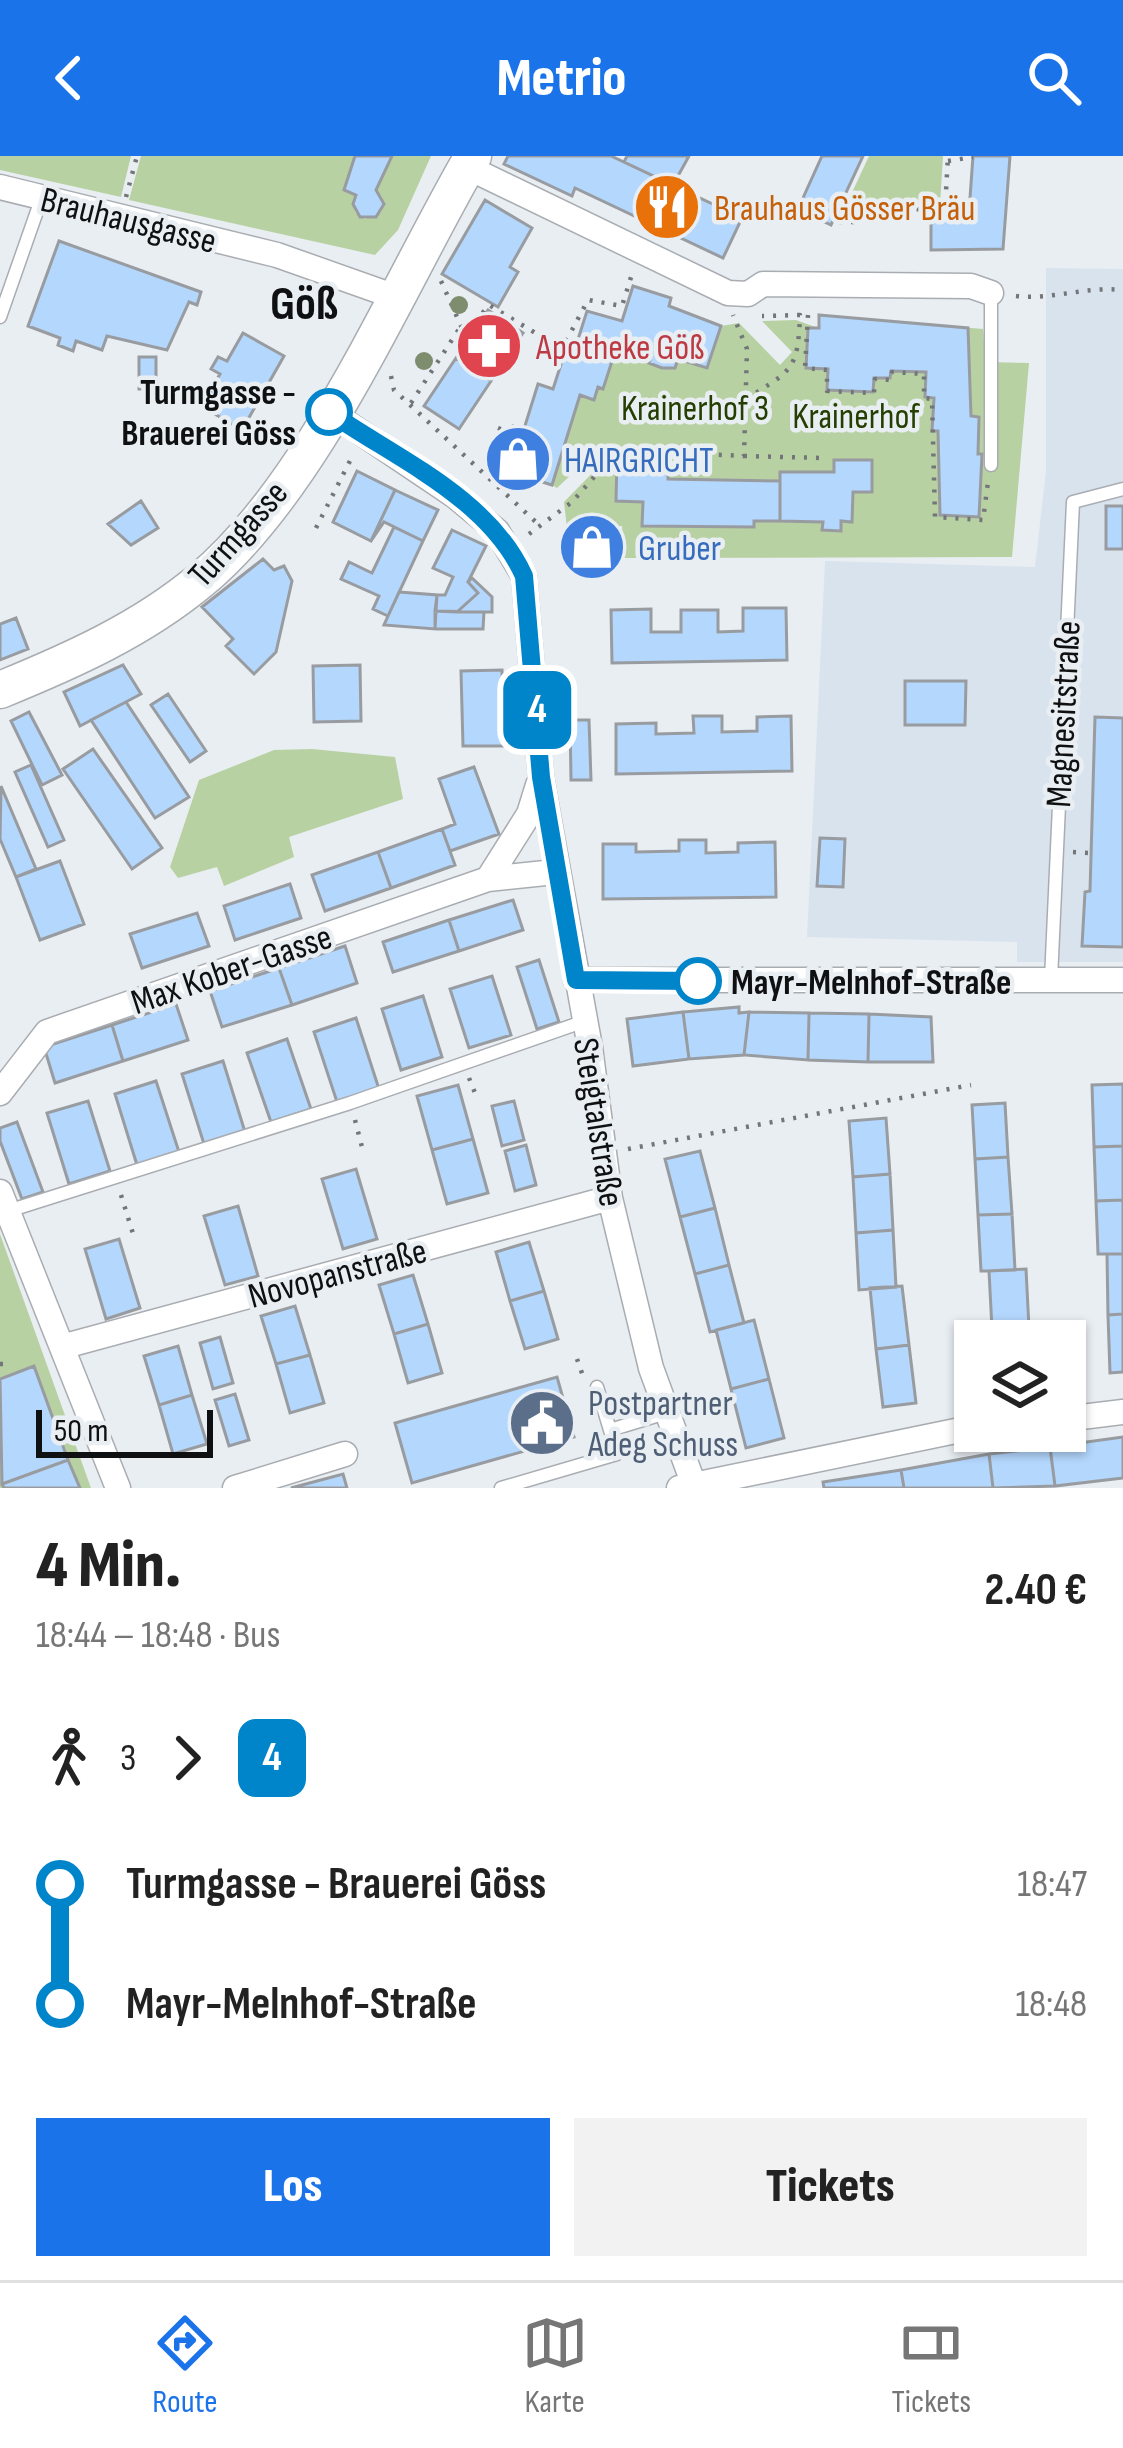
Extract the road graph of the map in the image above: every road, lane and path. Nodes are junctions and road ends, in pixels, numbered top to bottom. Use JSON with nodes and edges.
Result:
{"nodes":[{"id":1,"x":137,"y":156,"type":"edge"},
{"id":2,"x":973,"y":157,"type":"edge"},
{"id":3,"x":948,"y":158,"type":"edge"},
{"id":4,"x":470,"y":162,"type":"edge"},
{"id":5,"x":0,"y":187,"type":"edge"},
{"id":6,"x":128,"y":189,"type":"dead end"},
{"id":7,"x":41,"y":197,"type":"junction"},
{"id":8,"x":838,"y":222,"type":"dead end"},
{"id":9,"x":639,"y":252,"type":"junction"},
{"id":10,"x":438,"y":276,"type":"dead end"},
{"id":11,"x":1123,"y":290,"type":"edge"},
{"id":12,"x":728,"y":293,"type":"junction"},
{"id":13,"x":991,"y":293,"type":"junction"},
{"id":14,"x":393,"y":296,"type":"junction"},
{"id":15,"x":622,"y":306,"type":"junction"},
{"id":16,"x":808,"y":315,"type":"dead end"},
{"id":17,"x":751,"y":316,"type":"dead end"},
{"id":18,"x":0,"y":317,"type":"edge"},
{"id":19,"x":623,"y":317,"type":"dead end"},
{"id":20,"x":461,"y":326,"type":"junction"},
{"id":21,"x":472,"y":334,"type":"dead end"},
{"id":22,"x":557,"y":346,"type":"junction"},
{"id":23,"x":546,"y":352,"type":"dead end"},
{"id":24,"x":389,"y":369,"type":"dead end"},
{"id":25,"x":746,"y":399,"type":"junction"},
{"id":26,"x":410,"y":405,"type":"junction"},
{"id":27,"x":329,"y":412,"type":"junction"},
{"id":28,"x":498,"y":428,"type":"dead end"},
{"id":29,"x":511,"y":434,"type":"dead end"},
{"id":30,"x":563,"y":447,"type":"dead end"},
{"id":31,"x":616,"y":452,"type":"junction"},
{"id":32,"x":744,"y":456,"type":"junction"},
{"id":33,"x":823,"y":458,"type":"dead end"},
{"id":34,"x":991,"y":465,"type":"joint"},
{"id":35,"x":345,"y":474,"type":"dead end"},
{"id":36,"x":1123,"y":488,"type":"edge"},
{"id":37,"x":538,"y":524,"type":"junction"},
{"id":38,"x":316,"y":528,"type":"dead end"},
{"id":39,"x":513,"y":551,"type":"junction"},
{"id":40,"x":0,"y":690,"type":"edge"},
{"id":41,"x":541,"y":777,"type":"junction"},
{"id":42,"x":1076,"y":851,"type":"dead end"},
{"id":43,"x":1090,"y":853,"type":"dead end"},
{"id":44,"x":555,"y":872,"type":"junction"},
{"id":45,"x":488,"y":879,"type":"junction"},
{"id":46,"x":1051,"y":979,"type":"junction"},
{"id":47,"x":576,"y":980,"type":"junction"},
{"id":48,"x":1123,"y":980,"type":"edge"},
{"id":49,"x":585,"y":1022,"type":"junction"},
{"id":50,"x":971,"y":1085,"type":"dead end"},
{"id":51,"x":0,"y":1094,"type":"edge"},
{"id":52,"x":350,"y":1103,"type":"junction"},
{"id":53,"x":363,"y":1150,"type":"dead end"},
{"id":54,"x":605,"y":1153,"type":"junction"},
{"id":55,"x":116,"y":1178,"type":"junction"},
{"id":56,"x":610,"y":1198,"type":"junction"},
{"id":57,"x":4,"y":1202,"type":"edge"},
{"id":58,"x":135,"y":1240,"type":"dead end"},
{"id":59,"x":65,"y":1346,"type":"junction"},
{"id":60,"x":597,"y":1387,"type":"dead end"},
{"id":61,"x":1123,"y":1412,"type":"edge"},
{"id":62,"x":666,"y":1413,"type":"junction"},
{"id":63,"x":1086,"y":1416,"type":"edge"},
{"id":64,"x":610,"y":1430,"type":"junction"},
{"id":65,"x":954,"y":1431,"type":"edge"},
{"id":66,"x":345,"y":1454,"type":"dead end"},
{"id":67,"x":689,"y":1486,"type":"edge"},
{"id":68,"x":118,"y":1488,"type":"edge"},
{"id":69,"x":235,"y":1488,"type":"edge"},
{"id":70,"x":502,"y":1488,"type":"edge"}],
"edges":[{"from":1,"to":6,"type":"path"},
{"from":2,"to":3,"type":"path"},
{"from":3,"to":8,"type":"path"},
{"from":4,"to":9,"type":"street","name":"Turmgasse"},
{"from":4,"to":14,"type":"main road","name":"Turmgasse"},
{"from":5,"to":7,"type":"street","name":"Brauhausgasse"},
{"from":7,"to":14,"type":"street","name":"Brauhausgasse"},
{"from":7,"to":18,"type":"lane"},
{"from":9,"to":12,"type":"street","name":"Turmgasse"},
{"from":9,"to":15,"type":"path"},
{"from":10,"to":20,"type":"path"},
{"from":11,"to":13,"type":"path"},
{"from":12,"to":13,"type":"street"},
{"from":12,"to":25,"type":"path"},
{"from":13,"to":34,"type":"lane"},
{"from":14,"to":27,"type":"main road","name":"Turmgasse"},
{"from":15,"to":19,"type":"path"},
{"from":15,"to":22,"type":"path"},
{"from":16,"to":34,"type":"path"},
{"from":17,"to":25,"type":"path"},
{"from":20,"to":21,"type":"path"},
{"from":20,"to":22,"type":"path"},
{"from":20,"to":26,"type":"path"},
{"from":22,"to":23,"type":"path"},
{"from":24,"to":26,"type":"path"},
{"from":25,"to":32,"type":"path"},
{"from":26,"to":37,"type":"path"},
{"from":27,"to":39,"type":"street","name":"Steigtalstraße"},
{"from":27,"to":40,"type":"main road","name":"Turmgasse"},
{"from":28,"to":29,"type":"path"},
{"from":30,"to":31,"type":"path"},
{"from":31,"to":32,"type":"path"},
{"from":31,"to":37,"type":"path"},
{"from":32,"to":33,"type":"path"},
{"from":35,"to":38,"type":"path"},
{"from":36,"to":46,"type":"lane","name":"Magnesitstraße"},
{"from":37,"to":39,"type":"path"},
{"from":39,"to":41,"type":"street","name":"Steigtalstraße"},
{"from":41,"to":44,"type":"street","name":"Steigtalstraße"},
{"from":41,"to":45,"type":"street"},
{"from":42,"to":43,"type":"path"},
{"from":44,"to":45,"type":"street","name":"Max Kober-Gasse"},
{"from":44,"to":47,"type":"street","name":"Steigtalstraße"},
{"from":45,"to":51,"type":"street","name":"Max Kober-Gasse"},
{"from":46,"to":47,"type":"street"},
{"from":46,"to":48,"type":"street"},
{"from":47,"to":49,"type":"street","name":"Steigtalstraße"},
{"from":49,"to":52,"type":"lane"},
{"from":49,"to":54,"type":"street","name":"Steigtalstraße"},
{"from":50,"to":54,"type":"path"},
{"from":52,"to":53,"type":"path"},
{"from":52,"to":55,"type":"lane"},
{"from":54,"to":56,"type":"street","name":"Steigtalstraße"},
{"from":55,"to":57,"type":"lane"},
{"from":55,"to":58,"type":"path"},
{"from":56,"to":59,"type":"street","name":"Novopanstraße"},
{"from":56,"to":62,"type":"street","name":"Steigtalstraße"},
{"from":57,"to":59,"type":"street"},
{"from":59,"to":68,"type":"street"},
{"from":60,"to":64,"type":"lane"},
{"from":61,"to":63,"type":"street"},
{"from":62,"to":64,"type":"lane"},
{"from":62,"to":67,"type":"street","name":"Steigtalstraße"},
{"from":64,"to":70,"type":"lane"},
{"from":65,"to":67,"type":"street"},
{"from":66,"to":69,"type":"street"}]}
